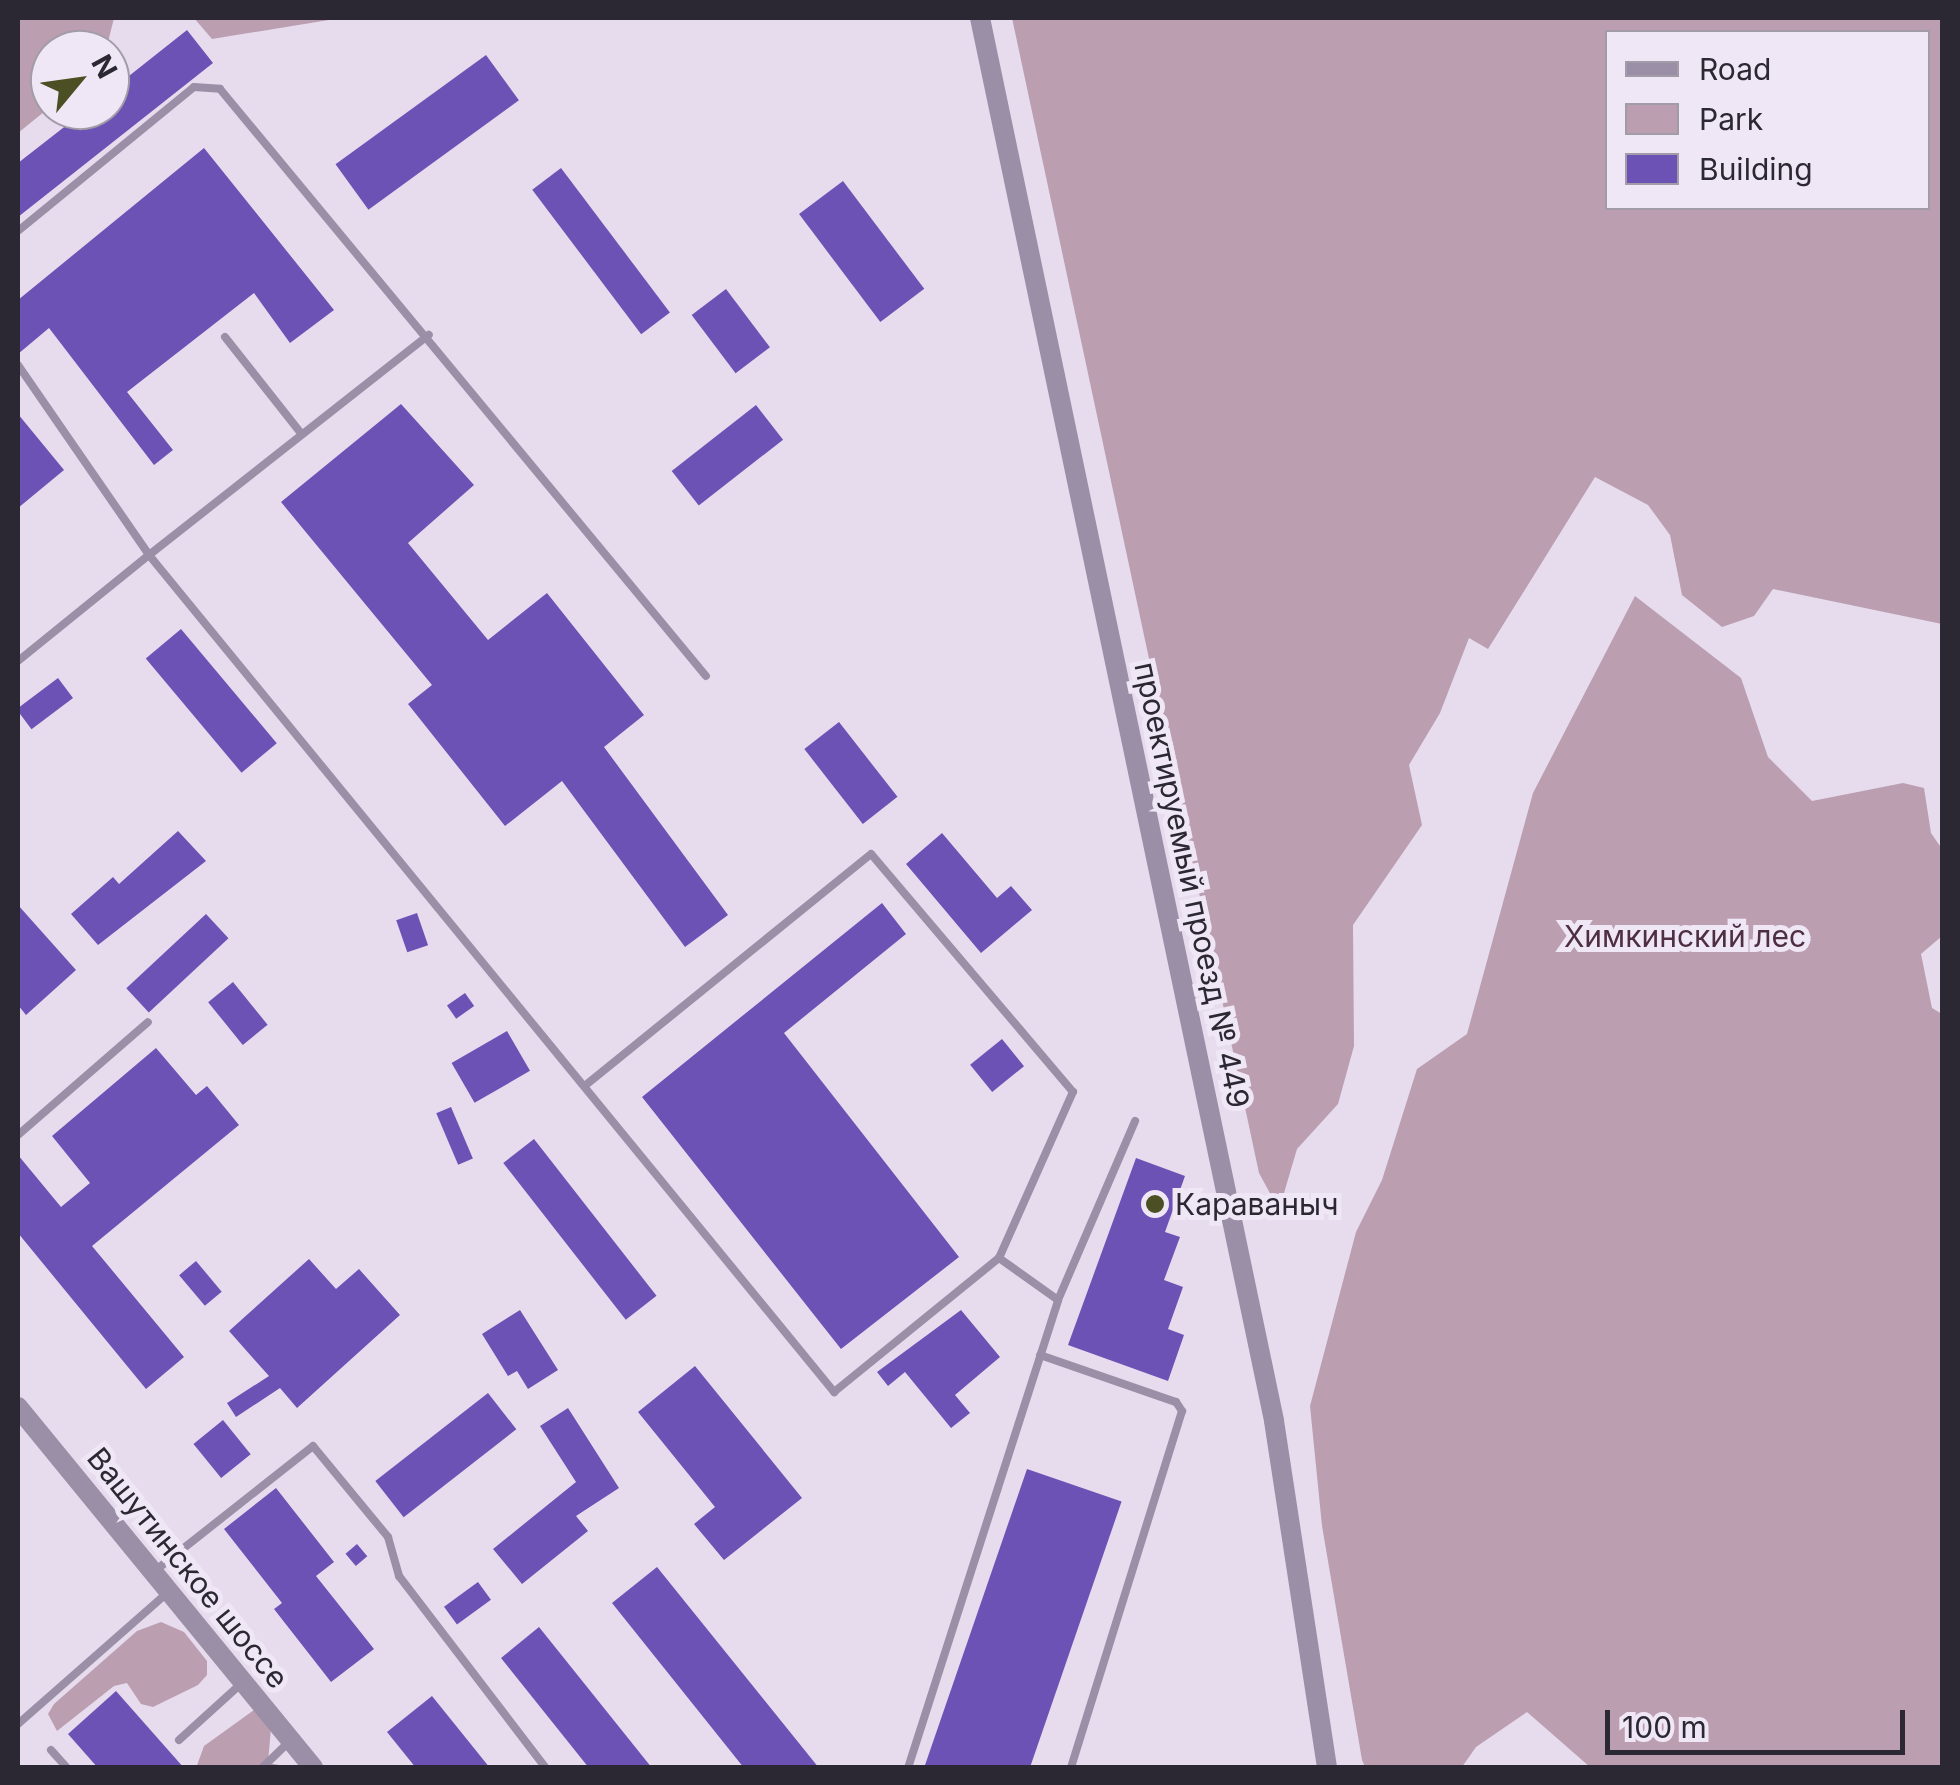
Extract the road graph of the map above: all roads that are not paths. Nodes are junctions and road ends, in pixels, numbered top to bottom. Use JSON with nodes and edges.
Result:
{"nodes":[{"id":1,"x":980,"y":18,"type":"edge"},
{"id":2,"x":18,"y":231,"type":"edge"},
{"id":3,"x":428,"y":335,"type":"junction"},
{"id":4,"x":225,"y":337,"type":"dead end"},
{"id":5,"x":18,"y":366,"type":"edge"},
{"id":6,"x":300,"y":432,"type":"junction"},
{"id":7,"x":149,"y":555,"type":"junction"},
{"id":8,"x":18,"y":662,"type":"edge"},
{"id":9,"x":706,"y":676,"type":"dead end"},
{"id":10,"x":148,"y":1022,"type":"dead end"},
{"id":11,"x":588,"y":1084,"type":"junction"},
{"id":12,"x":1135,"y":1121,"type":"dead end"},
{"id":13,"x":18,"y":1135,"type":"edge"},
{"id":14,"x":999,"y":1258,"type":"junction"},
{"id":15,"x":1058,"y":1300,"type":"junction"},
{"id":16,"x":1040,"y":1355,"type":"junction"},
{"id":17,"x":18,"y":1407,"type":"edge"},
{"id":18,"x":152,"y":1573,"type":"junction"},
{"id":19,"x":168,"y":1592,"type":"junction"},
{"id":20,"x":242,"y":1682,"type":"junction"},
{"id":21,"x":18,"y":1724,"type":"edge"},
{"id":22,"x":179,"y":1740,"type":"dead end"},
{"id":23,"x":291,"y":1740,"type":"junction"},
{"id":24,"x":51,"y":1750,"type":"dead end"},
{"id":25,"x":67,"y":1768,"type":"edge"},
{"id":26,"x":262,"y":1768,"type":"edge"},
{"id":27,"x":313,"y":1768,"type":"edge"},
{"id":28,"x":546,"y":1768,"type":"edge"},
{"id":29,"x":908,"y":1768,"type":"edge"},
{"id":30,"x":1071,"y":1768,"type":"edge"},
{"id":31,"x":1327,"y":1768,"type":"edge"}],
"edges":[{"from":1,"to":31,"type":"street","name":"проектируемый проезд № 449"},
{"from":2,"to":3,"type":"lane"},
{"from":3,"to":6,"type":"lane"},
{"from":3,"to":9,"type":"lane"},
{"from":4,"to":6,"type":"lane"},
{"from":5,"to":7,"type":"lane"},
{"from":6,"to":7,"type":"lane"},
{"from":7,"to":8,"type":"lane"},
{"from":7,"to":11,"type":"lane"},
{"from":10,"to":13,"type":"lane"},
{"from":11,"to":14,"type":"lane"},
{"from":11,"to":14,"type":"lane"},
{"from":12,"to":15,"type":"lane"},
{"from":14,"to":15,"type":"lane"},
{"from":15,"to":16,"type":"lane"},
{"from":16,"to":29,"type":"lane"},
{"from":16,"to":30,"type":"lane"},
{"from":17,"to":18,"type":"street","name":"Вашутинское шоссе"},
{"from":18,"to":19,"type":"street","name":"Вашутинское шоссе"},
{"from":18,"to":28,"type":"lane"},
{"from":19,"to":20,"type":"street","name":"Вашутинское шоссе"},
{"from":19,"to":21,"type":"lane"},
{"from":20,"to":22,"type":"lane"},
{"from":20,"to":23,"type":"street","name":"Вашутинское шоссе"},
{"from":23,"to":26,"type":"lane"},
{"from":23,"to":27,"type":"street","name":"Вашутинское шоссе"},
{"from":24,"to":25,"type":"lane"}]}
